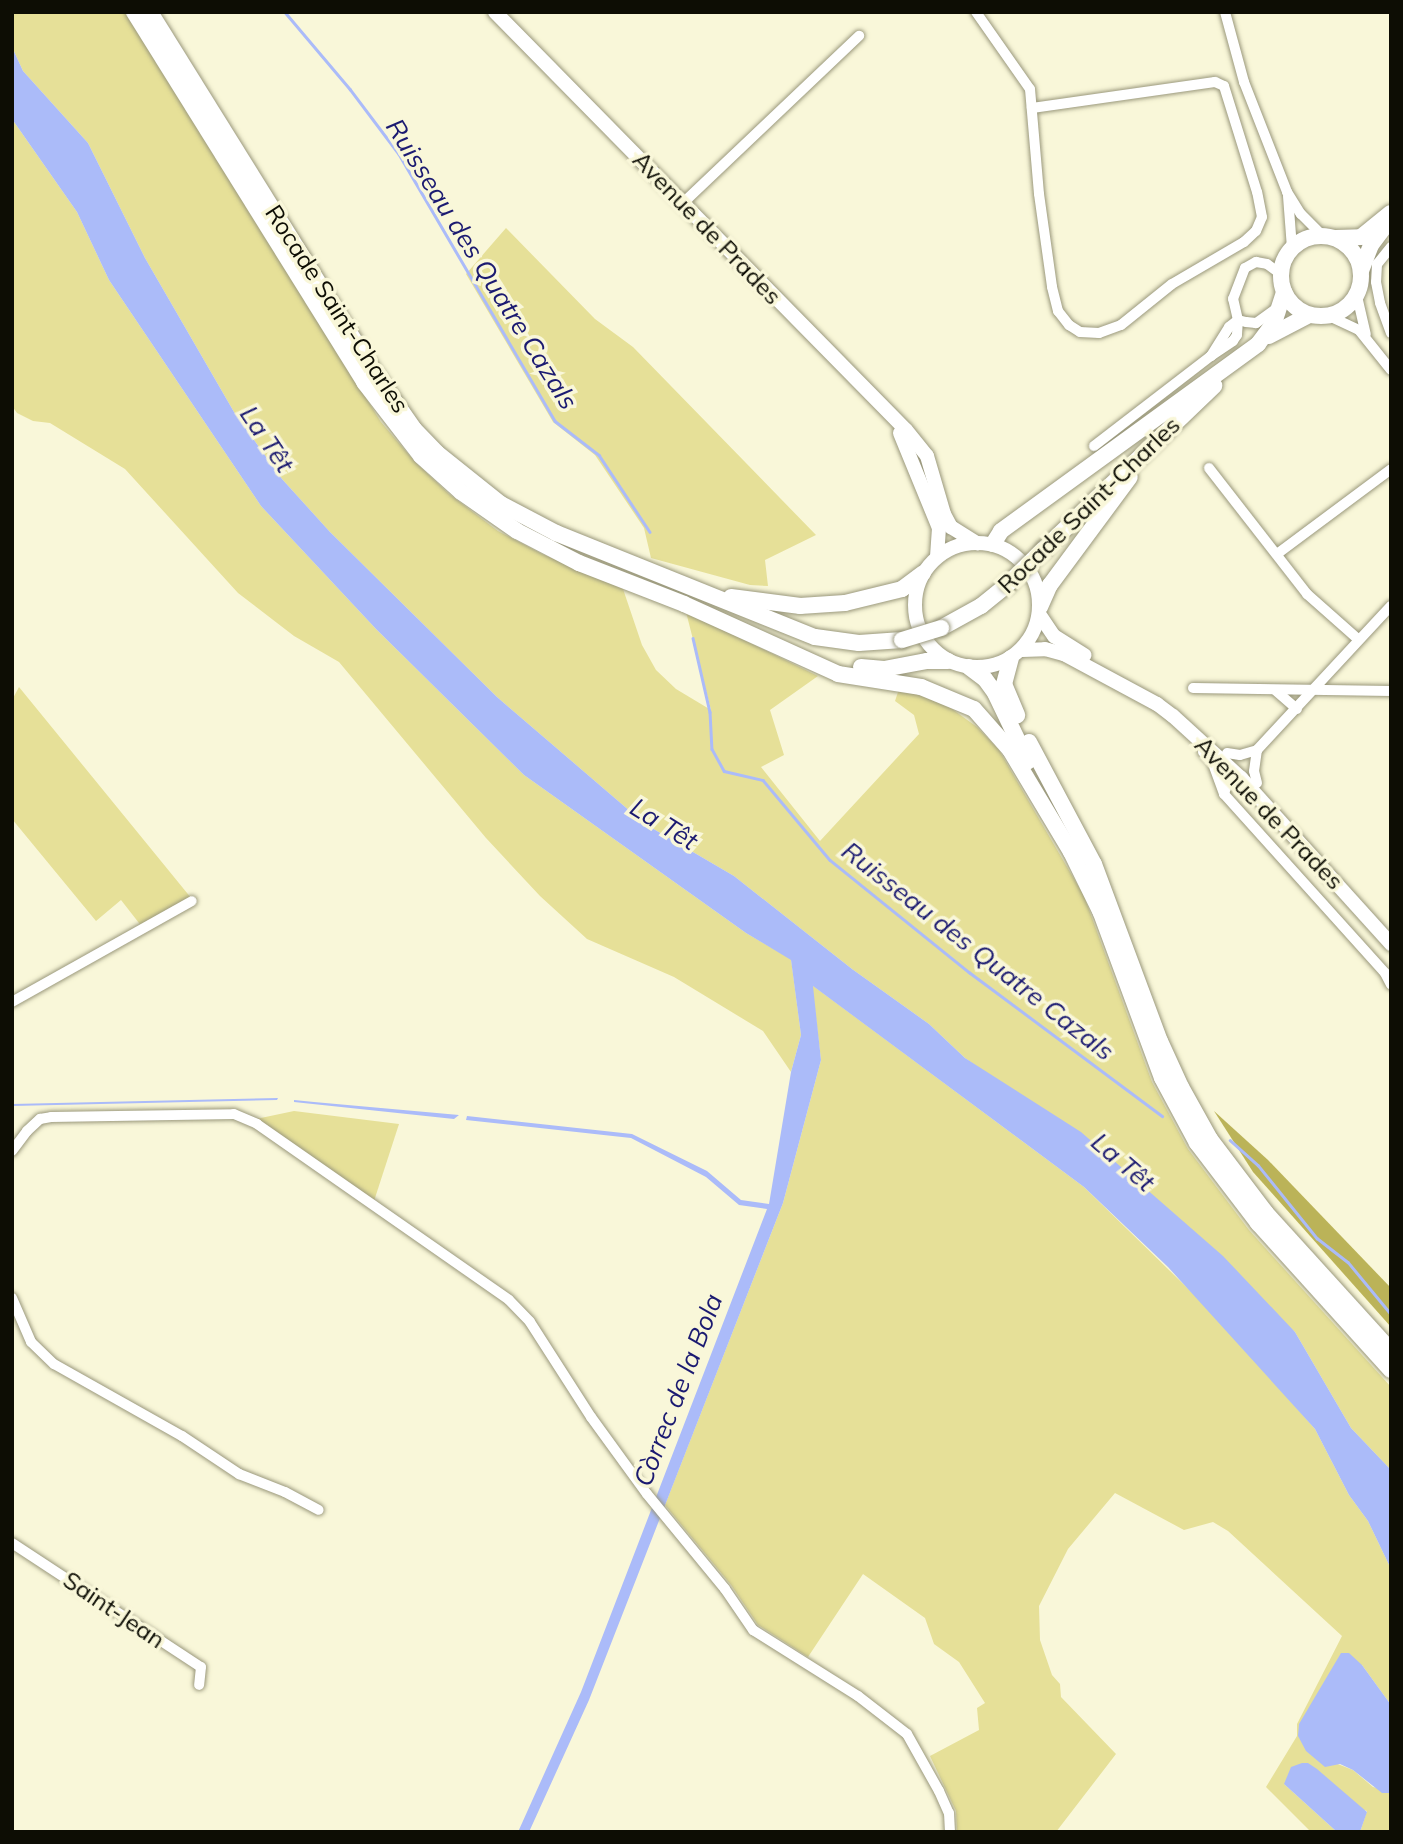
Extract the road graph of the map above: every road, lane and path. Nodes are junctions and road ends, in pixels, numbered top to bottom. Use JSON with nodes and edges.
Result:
{"nodes":[{"id":1,"x":134,"y":12,"type":"edge"},
{"id":2,"x":150,"y":12,"type":"edge"},
{"id":3,"x":495,"y":12,"type":"edge"},
{"id":4,"x":501,"y":12,"type":"edge"},
{"id":5,"x":976,"y":12,"type":"edge"},
{"id":6,"x":1225,"y":12,"type":"edge"},
{"id":7,"x":859,"y":36,"type":"dead end"},
{"id":8,"x":527,"y":43,"type":"junction"},
{"id":9,"x":1032,"y":108,"type":"junction"},
{"id":10,"x":1287,"y":192,"type":"junction"},
{"id":11,"x":683,"y":203,"type":"junction"},
{"id":12,"x":1391,"y":213,"type":"edge"},
{"id":13,"x":1391,"y":220,"type":"edge"},
{"id":14,"x":1328,"y":237,"type":"junction"},
{"id":15,"x":1391,"y":247,"type":"edge"},
{"id":16,"x":1292,"y":248,"type":"junction"},
{"id":17,"x":1361,"y":271,"type":"junction"},
{"id":18,"x":1281,"y":274,"type":"junction"},
{"id":19,"x":1357,"y":296,"type":"junction"},
{"id":20,"x":1282,"y":299,"type":"junction"},
{"id":21,"x":1309,"y":315,"type":"junction"},
{"id":22,"x":1329,"y":316,"type":"junction"},
{"id":23,"x":1238,"y":320,"type":"junction"},
{"id":24,"x":1391,"y":333,"type":"edge"},
{"id":25,"x":1369,"y":341,"type":"junction"},
{"id":26,"x":1258,"y":344,"type":"junction"},
{"id":27,"x":1391,"y":351,"type":"edge"},
{"id":28,"x":1388,"y":366,"type":"edge"},
{"id":29,"x":888,"y":414,"type":"junction"},
{"id":30,"x":1170,"y":428,"type":"junction"},
{"id":31,"x":1094,"y":446,"type":"dead end"},
{"id":32,"x":1209,"y":468,"type":"dead end"},
{"id":33,"x":1391,"y":469,"type":"edge"},
{"id":34,"x":480,"y":505,"type":"junction"},
{"id":35,"x":530,"y":538,"type":"junction"},
{"id":36,"x":985,"y":543,"type":"junction"},
{"id":37,"x":585,"y":544,"type":"junction"},
{"id":38,"x":1277,"y":554,"type":"junction"},
{"id":39,"x":937,"y":556,"type":"junction"},
{"id":40,"x":923,"y":573,"type":"junction"},
{"id":41,"x":1391,"y":606,"type":"edge"},
{"id":42,"x":1039,"y":610,"type":"junction"},
{"id":43,"x":815,"y":638,"type":"junction"},
{"id":44,"x":1360,"y":640,"type":"junction"},
{"id":45,"x":1017,"y":654,"type":"junction"},
{"id":46,"x":948,"y":661,"type":"junction"},
{"id":47,"x":968,"y":667,"type":"junction"},
{"id":48,"x":1193,"y":688,"type":"dead end"},
{"id":49,"x":1275,"y":690,"type":"junction"},
{"id":50,"x":1315,"y":691,"type":"junction"},
{"id":51,"x":1391,"y":691,"type":"edge"},
{"id":52,"x":1157,"y":704,"type":"junction"},
{"id":53,"x":1297,"y":709,"type":"junction"},
{"id":54,"x":1027,"y":748,"type":"junction"},
{"id":55,"x":1257,"y":750,"type":"junction"},
{"id":56,"x":1227,"y":753,"type":"junction"},
{"id":57,"x":1241,"y":778,"type":"junction"},
{"id":58,"x":1257,"y":783,"type":"junction"},
{"id":59,"x":1224,"y":794,"type":"junction"},
{"id":60,"x":192,"y":901,"type":"dead end"},
{"id":61,"x":1101,"y":913,"type":"junction"},
{"id":62,"x":1391,"y":934,"type":"edge"},
{"id":63,"x":1391,"y":944,"type":"edge"},
{"id":64,"x":1391,"y":985,"type":"edge"},
{"id":65,"x":12,"y":1002,"type":"edge"},
{"id":66,"x":12,"y":1151,"type":"edge"},
{"id":67,"x":12,"y":1298,"type":"edge"},
{"id":68,"x":1391,"y":1351,"type":"edge"},
{"id":69,"x":1391,"y":1370,"type":"edge"},
{"id":70,"x":319,"y":1510,"type":"dead end"},
{"id":71,"x":12,"y":1543,"type":"edge"},
{"id":72,"x":199,"y":1685,"type":"dead end"},
{"id":73,"x":950,"y":1832,"type":"edge"}],
"edges":[{"from":1,"to":34,"type":"main road","name":"Rocade Saint-Charles"},
{"from":2,"to":37,"type":"main road","name":"Rocade Saint-Charles"},
{"from":3,"to":8,"type":"main road","name":"Avenue de Prades"},
{"from":4,"to":8,"type":"main road","name":"Avenue de Prades"},
{"from":5,"to":9,"type":"street"},
{"from":6,"to":10,"type":"street"},
{"from":7,"to":11,"type":"street"},
{"from":8,"to":11,"type":"main road","name":"Avenue de Prades"},
{"from":9,"to":9,"type":"street"},
{"from":10,"to":14,"type":"street"},
{"from":10,"to":16,"type":"street"},
{"from":11,"to":29,"type":"main road","name":"Avenue de Prades"},
{"from":12,"to":14,"type":"main road"},
{"from":13,"to":17,"type":"main road"},
{"from":14,"to":16,"type":"main road"},
{"from":14,"to":17,"type":"main road"},
{"from":15,"to":24,"type":"street"},
{"from":16,"to":18,"type":"main road"},
{"from":17,"to":19,"type":"main road"},
{"from":18,"to":20,"type":"main road"},
{"from":18,"to":23,"type":"street"},
{"from":19,"to":22,"type":"main road"},
{"from":19,"to":25,"type":"street"},
{"from":20,"to":21,"type":"main road"},
{"from":20,"to":23,"type":"street"},
{"from":20,"to":26,"type":"main road","name":"Rocade Saint-Charles"},
{"from":21,"to":22,"type":"main road"},
{"from":21,"to":26,"type":"main road","name":"Rocade Saint-Charles"},
{"from":22,"to":25,"type":"street"},
{"from":23,"to":31,"type":"street"},
{"from":25,"to":28,"type":"street"},
{"from":26,"to":30,"type":"main road","name":"Rocade Saint-Charles"},
{"from":26,"to":36,"type":"main road"},
{"from":27,"to":28,"type":"street"},
{"from":29,"to":36,"type":"main road","name":"Avenue de Prades"},
{"from":29,"to":39,"type":"main road","name":"Avenue de Prades"},
{"from":30,"to":42,"type":"main road"},
{"from":30,"to":43,"type":"main road","name":"Rocade Saint-Charles","bridge":true},
{"from":32,"to":38,"type":"street"},
{"from":33,"to":38,"type":"street"},
{"from":34,"to":35,"type":"main road"},
{"from":34,"to":43,"type":"main road"},
{"from":35,"to":46,"type":"main road"},
{"from":35,"to":61,"type":"main road"},
{"from":36,"to":39,"type":"main road"},
{"from":36,"to":42,"type":"main road"},
{"from":37,"to":40,"type":"main road"},
{"from":37,"to":43,"type":"main road"},
{"from":38,"to":44,"type":"street"},
{"from":39,"to":40,"type":"main road"},
{"from":40,"to":46,"type":"main road"},
{"from":41,"to":44,"type":"street"},
{"from":42,"to":45,"type":"main road"},
{"from":42,"to":56,"type":"main road","name":"Avenue de Prades"},
{"from":44,"to":50,"type":"street"},
{"from":45,"to":47,"type":"main road"},
{"from":45,"to":52,"type":"main road","name":"Avenue de Prades"},
{"from":45,"to":54,"type":"main road"},
{"from":46,"to":47,"type":"main road"},
{"from":47,"to":54,"type":"main road"},
{"from":48,"to":49,"type":"street"},
{"from":49,"to":50,"type":"street"},
{"from":49,"to":53,"type":"street"},
{"from":50,"to":51,"type":"street"},
{"from":50,"to":53,"type":"street"},
{"from":52,"to":57,"type":"main road","name":"Avenue de Prades"},
{"from":52,"to":59,"type":"street"},
{"from":53,"to":55,"type":"street"},
{"from":54,"to":61,"type":"main road"},
{"from":54,"to":68,"type":"main road"},
{"from":55,"to":56,"type":"street"},
{"from":55,"to":58,"type":"street"},
{"from":56,"to":58,"type":"main road","name":"Avenue de Prades"},
{"from":57,"to":59,"type":"street"},
{"from":57,"to":63,"type":"main road","name":"Avenue de Prades"},
{"from":58,"to":62,"type":"main road","name":"Avenue de Prades"},
{"from":59,"to":64,"type":"street"},
{"from":60,"to":65,"type":"street"},
{"from":61,"to":69,"type":"main road"},
{"from":66,"to":73,"type":"street"},
{"from":67,"to":70,"type":"street"},
{"from":71,"to":72,"type":"street","name":"Saint-Jean"}]}
